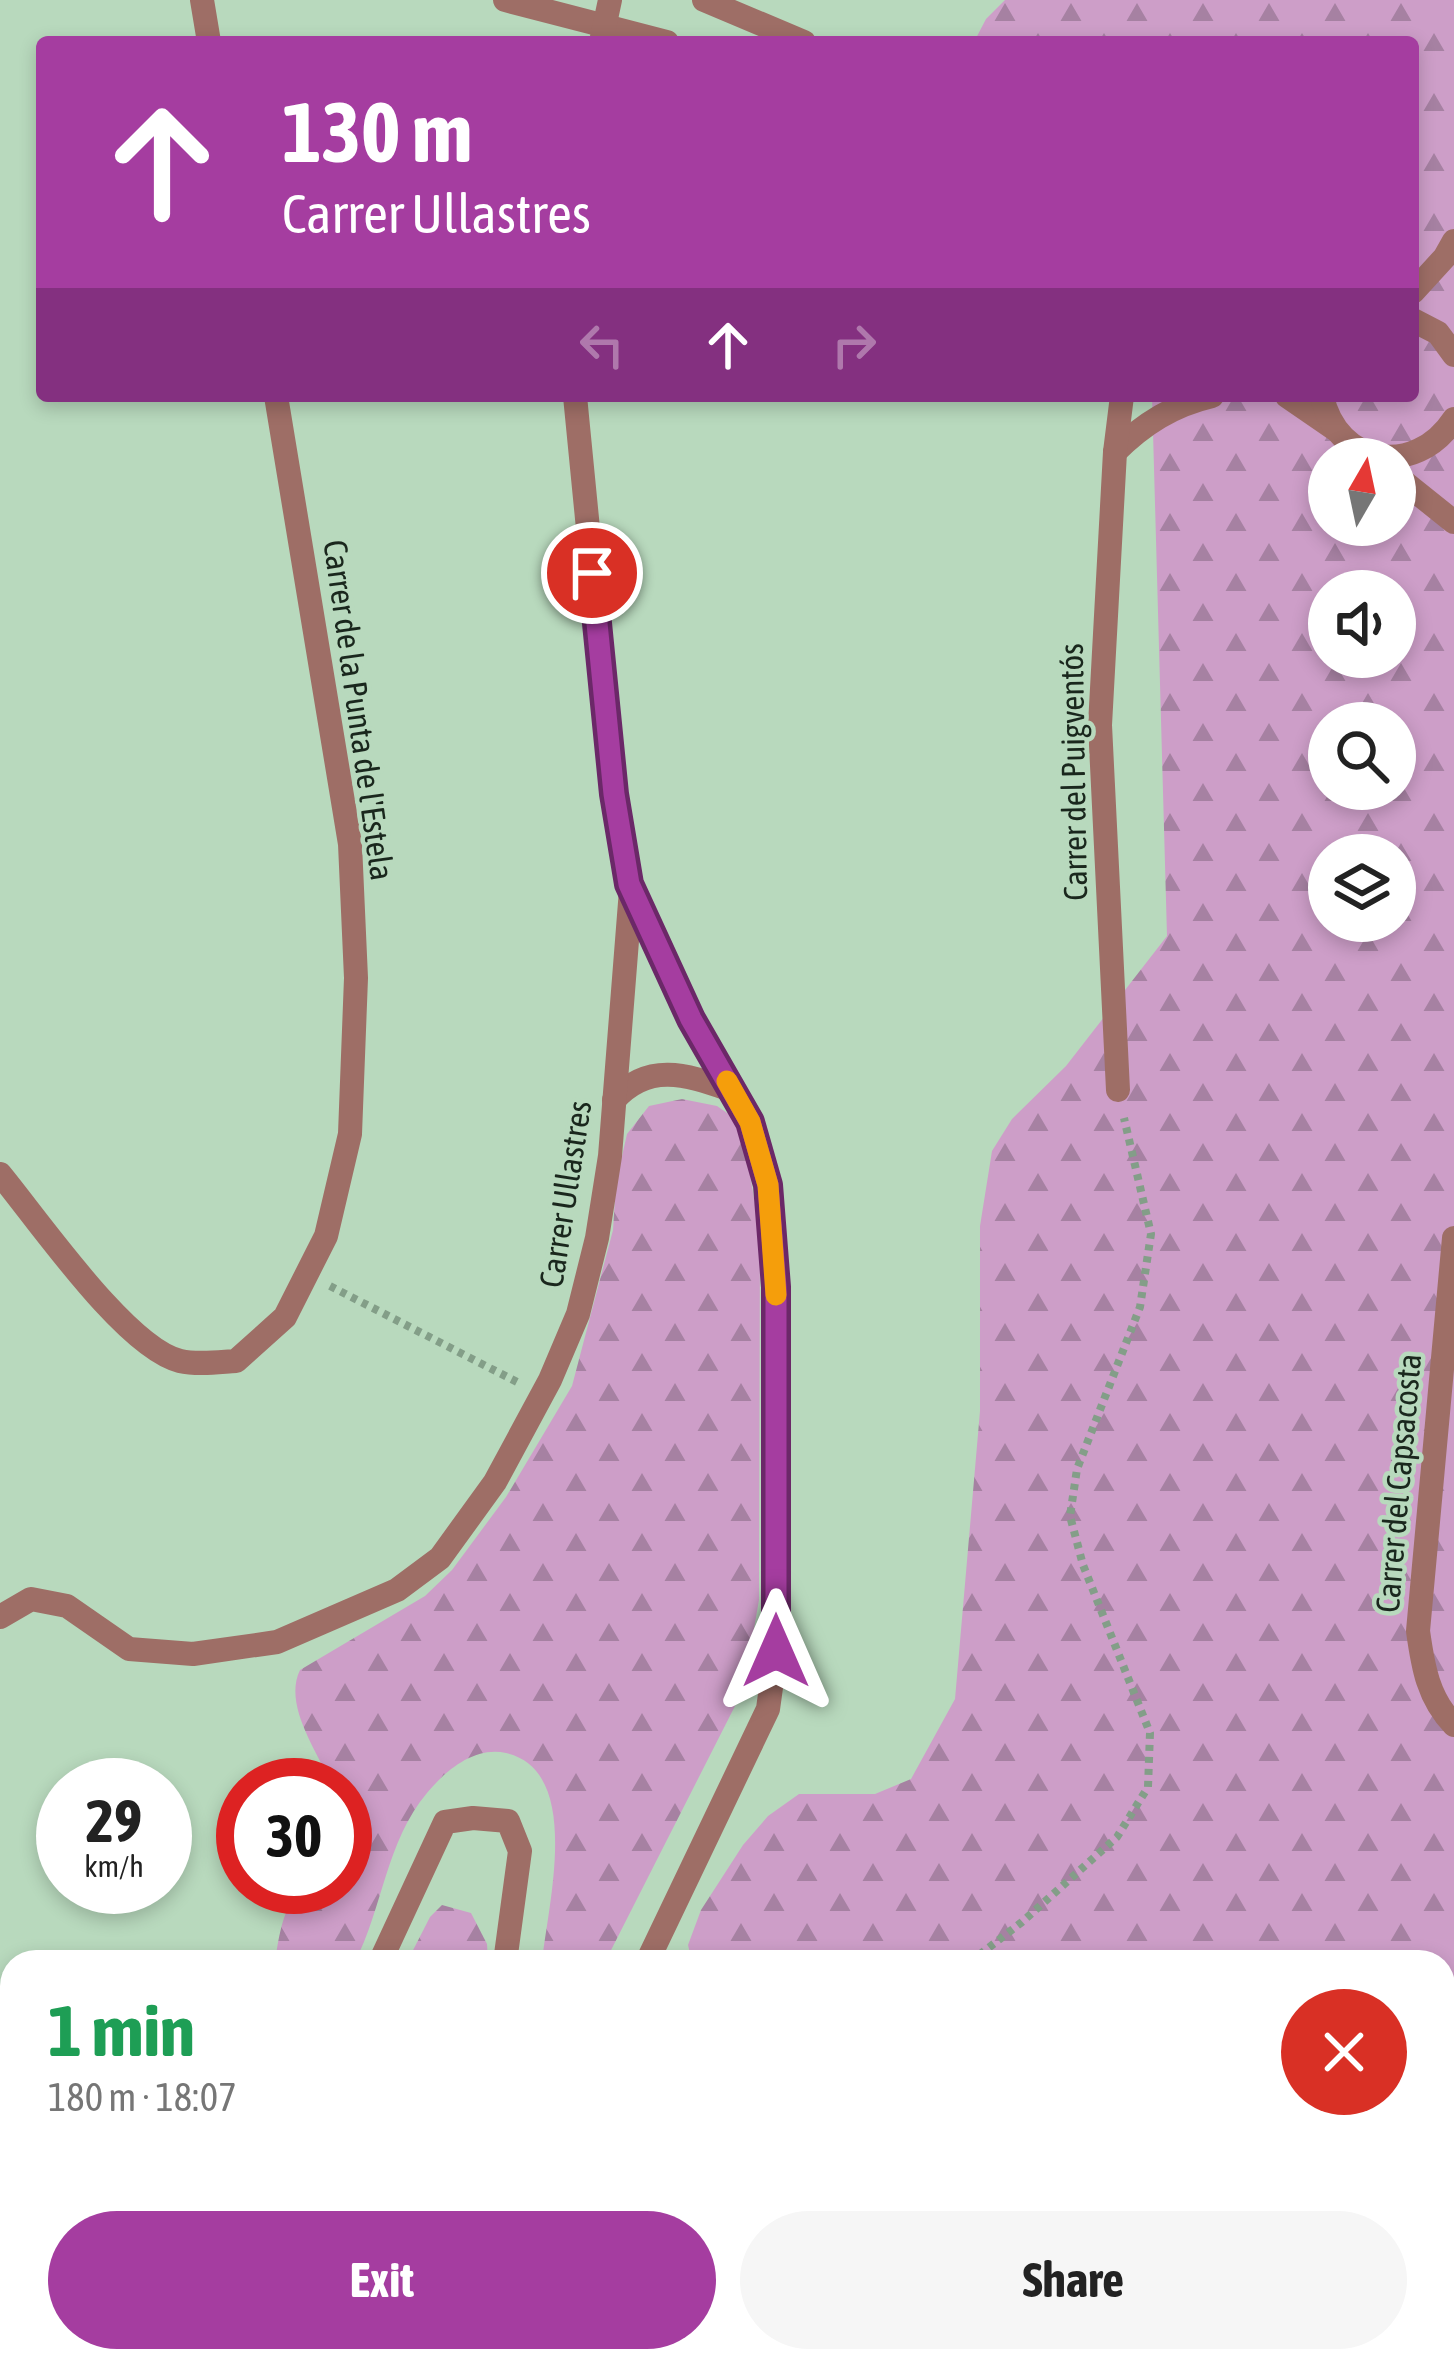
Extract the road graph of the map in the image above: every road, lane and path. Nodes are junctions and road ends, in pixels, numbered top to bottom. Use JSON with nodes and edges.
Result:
{"nodes":[{"id":1,"x":202,"y":0,"type":"edge"},
{"id":2,"x":505,"y":0,"type":"edge"},
{"id":3,"x":704,"y":0,"type":"edge"},
{"id":4,"x":605,"y":22,"type":"edge"},
{"id":5,"x":208,"y":36,"type":"edge"},
{"id":6,"x":648,"y":36,"type":"edge"},
{"id":7,"x":790,"y":36,"type":"edge"},
{"id":8,"x":1454,"y":241,"type":"edge"},
{"id":9,"x":1419,"y":285,"type":"edge"},
{"id":10,"x":1419,"y":323,"type":"edge"},
{"id":11,"x":1454,"y":355,"type":"edge"},
{"id":12,"x":277,"y":402,"type":"edge"},
{"id":13,"x":576,"y":402,"type":"edge"},
{"id":14,"x":1121,"y":402,"type":"edge"},
{"id":15,"x":1187,"y":402,"type":"edge"},
{"id":16,"x":1296,"y":402,"type":"edge"},
{"id":17,"x":1324,"y":402,"type":"edge"},
{"id":18,"x":1454,"y":419,"type":"edge"},
{"id":19,"x":1336,"y":430,"type":"junction"},
{"id":20,"x":1347,"y":438,"type":"edge"},
{"id":21,"x":1115,"y":452,"type":"junction"},
{"id":22,"x":1416,"y":452,"type":"edge"},
{"id":23,"x":1416,"y":492,"type":"edge"},
{"id":24,"x":1454,"y":522,"type":"edge"},
{"id":25,"x":631,"y":890,"type":"junction"},
{"id":26,"x":731,"y":1090,"type":"junction"},
{"id":27,"x":1118,"y":1090,"type":"joint"},
{"id":28,"x":614,"y":1100,"type":"junction"},
{"id":29,"x":0,"y":1174,"type":"edge"},
{"id":30,"x":1454,"y":1238,"type":"edge"},
{"id":31,"x":307,"y":1274,"type":"junction"},
{"id":32,"x":542,"y":1395,"type":"junction"},
{"id":33,"x":0,"y":1617,"type":"edge"},
{"id":34,"x":1454,"y":1725,"type":"edge"},
{"id":35,"x":386,"y":1950,"type":"edge"},
{"id":36,"x":507,"y":1950,"type":"edge"},
{"id":37,"x":653,"y":1950,"type":"edge"},
{"id":38,"x":986,"y":1950,"type":"edge"}],
"edges":[{"from":1,"to":5,"type":"street"},
{"from":2,"to":4,"type":"street"},
{"from":3,"to":7,"type":"street"},
{"from":4,"to":6,"type":"street"},
{"from":8,"to":9,"type":"street"},
{"from":10,"to":11,"type":"street"},
{"from":12,"to":31,"type":"street","name":"Carrer de la Punta de l'Estela"},
{"from":13,"to":25,"type":"street","name":"Carrer Ullastres"},
{"from":14,"to":21,"type":"street","name":"Carrer del Puigventós"},
{"from":15,"to":21,"type":"street"},
{"from":16,"to":19,"type":"street"},
{"from":17,"to":19,"type":"street"},
{"from":18,"to":22,"type":"street"},
{"from":19,"to":20,"type":"street"},
{"from":21,"to":27,"type":"street","name":"Carrer del Puigventós"},
{"from":23,"to":24,"type":"street"},
{"from":25,"to":26,"type":"street"},
{"from":25,"to":28,"type":"street","name":"Carrer Ullastres"},
{"from":26,"to":28,"type":"street"},
{"from":26,"to":37,"type":"street"},
{"from":27,"to":38,"type":"path"},
{"from":28,"to":32,"type":"street","name":"Carrer Ullastres"},
{"from":29,"to":31,"type":"street","name":"Carrer de la Punta de l'Estela"},
{"from":30,"to":34,"type":"street","name":"Carrer del Capsacosta"},
{"from":31,"to":32,"type":"path"},
{"from":32,"to":33,"type":"street","name":"Carrer Ullastres"},
{"from":35,"to":36,"type":"street"}]}
